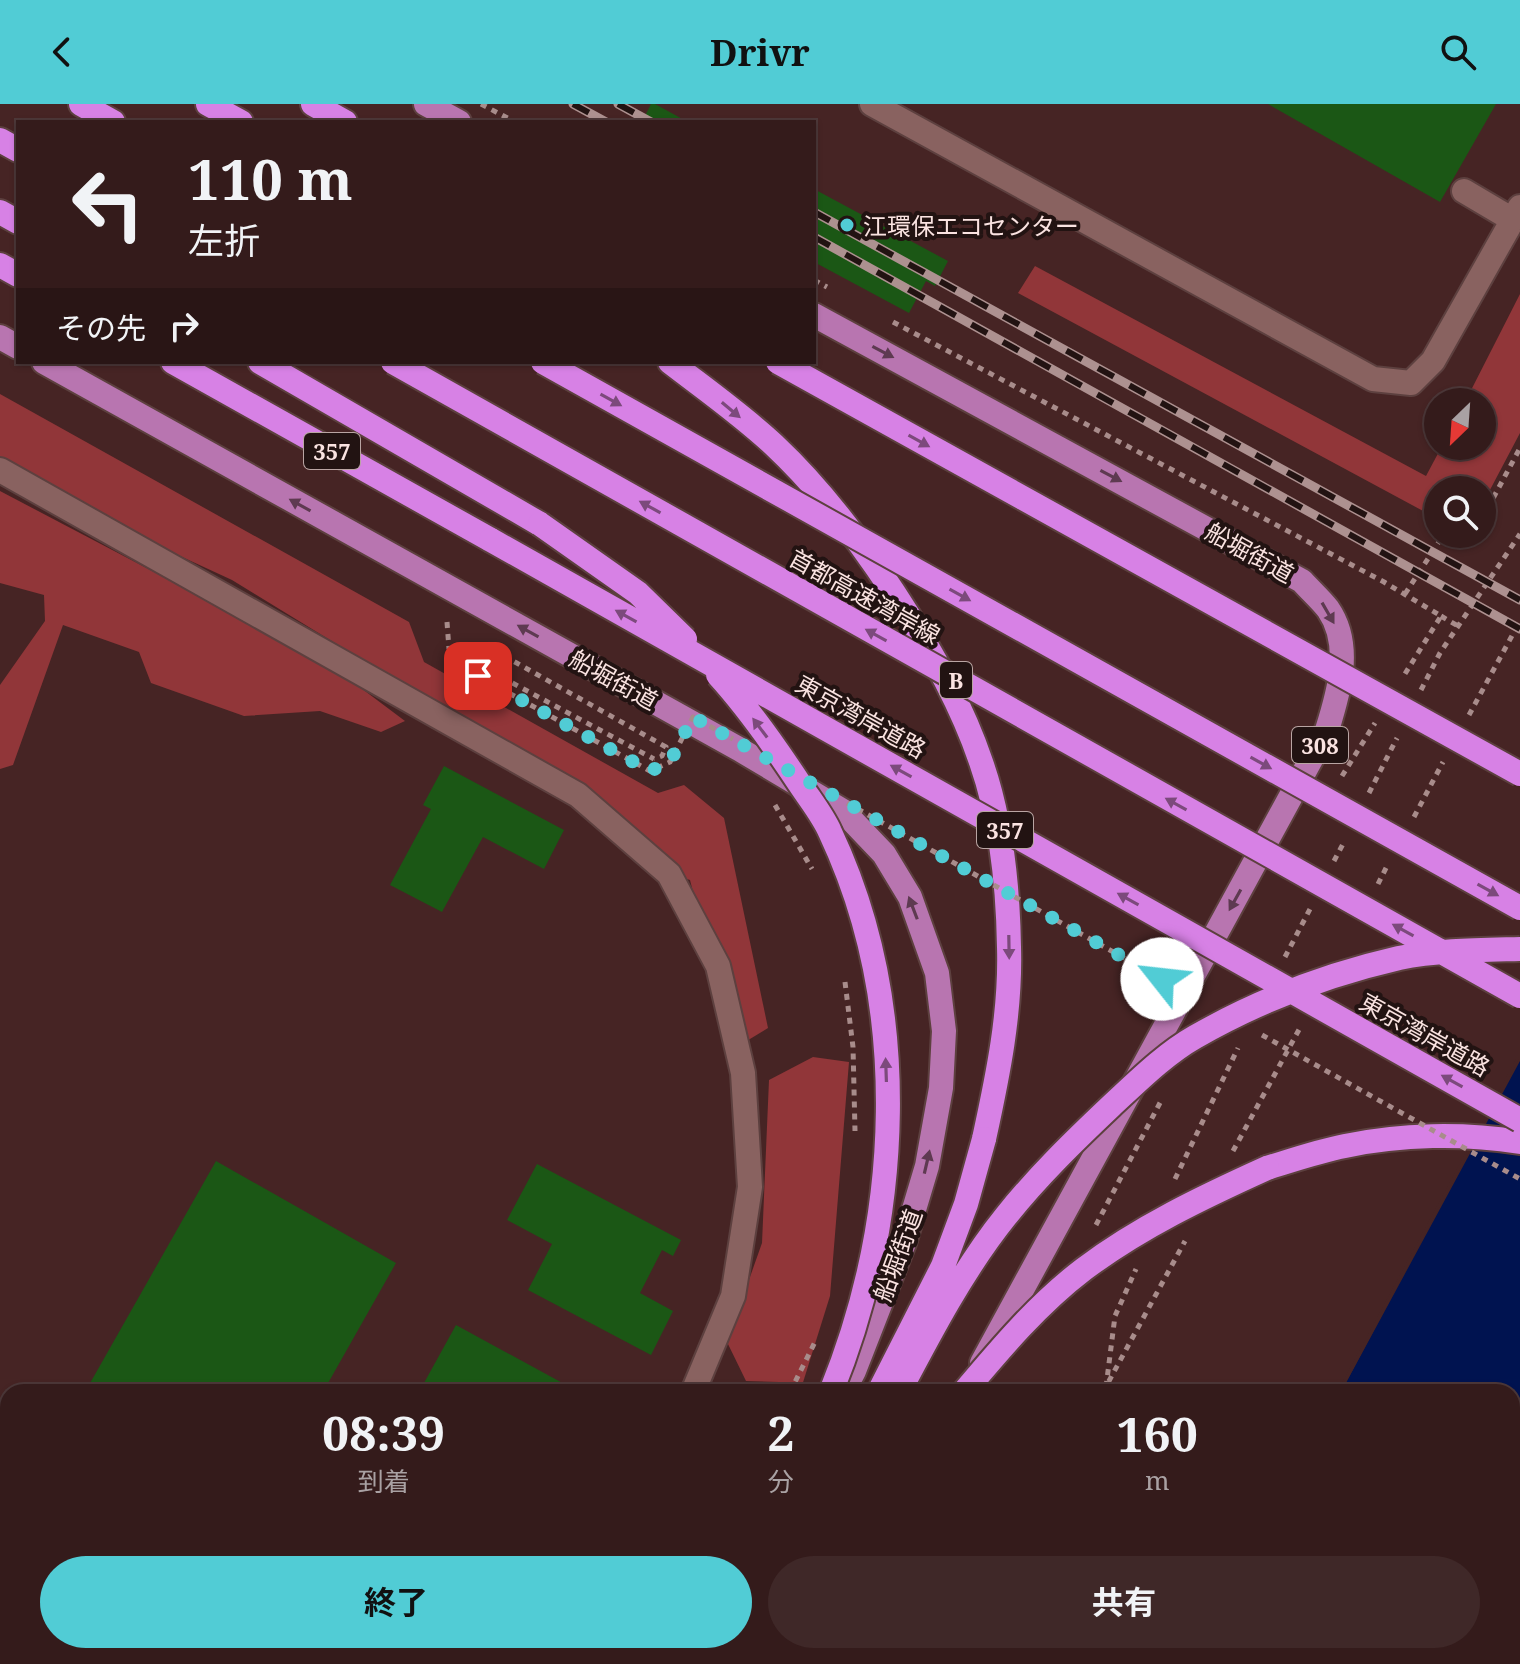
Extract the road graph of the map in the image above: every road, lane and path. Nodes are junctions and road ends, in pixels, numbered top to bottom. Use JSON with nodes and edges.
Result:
{"nodes":[{"id":1,"x":81,"y":104,"type":"edge"},
{"id":2,"x":208,"y":104,"type":"edge"},
{"id":3,"x":313,"y":104,"type":"edge"},
{"id":4,"x":426,"y":104,"type":"edge"},
{"id":5,"x":481,"y":104,"type":"edge"},
{"id":6,"x":872,"y":104,"type":"edge"},
{"id":7,"x":109,"y":120,"type":"edge"},
{"id":8,"x":237,"y":120,"type":"edge"},
{"id":9,"x":341,"y":120,"type":"edge"},
{"id":10,"x":455,"y":120,"type":"edge"},
{"id":11,"x":511,"y":120,"type":"edge"},
{"id":12,"x":1464,"y":191,"type":"dead end"},
{"id":13,"x":1516,"y":214,"type":"edge"},
{"id":14,"x":816,"y":281,"type":"edge"},
{"id":15,"x":828,"y":287,"type":"dead end"},
{"id":16,"x":816,"y":316,"type":"edge"},
{"id":17,"x":883,"y":317,"type":"dead end"},
{"id":18,"x":48,"y":364,"type":"edge"},
{"id":19,"x":177,"y":364,"type":"edge"},
{"id":20,"x":263,"y":364,"type":"edge"},
{"id":21,"x":397,"y":364,"type":"edge"},
{"id":22,"x":547,"y":364,"type":"edge"},
{"id":23,"x":673,"y":364,"type":"edge"},
{"id":24,"x":782,"y":364,"type":"edge"},
{"id":25,"x":1520,"y":448,"type":"edge"},
{"id":26,"x":0,"y":470,"type":"edge"},
{"id":27,"x":1496,"y":493,"type":"edge"},
{"id":28,"x":1520,"y":534,"type":"edge"},
{"id":29,"x":1436,"y":548,"type":"edge"},
{"id":30,"x":1405,"y":594,"type":"junction"},
{"id":31,"x":1441,"y":616,"type":"junction"},
{"id":32,"x":447,"y":622,"type":"dead end"},
{"id":33,"x":1458,"y":626,"type":"junction"},
{"id":34,"x":1399,"y":684,"type":"dead end"},
{"id":35,"x":1420,"y":693,"type":"dead end"},
{"id":36,"x":1382,"y":711,"type":"dead end"},
{"id":37,"x":1400,"y":732,"type":"dead end"},
{"id":38,"x":735,"y":740,"type":"dead end"},
{"id":39,"x":1520,"y":774,"type":"edge"},
{"id":40,"x":1340,"y":778,"type":"dead end"},
{"id":41,"x":1365,"y":800,"type":"dead end"},
{"id":42,"x":845,"y":802,"type":"dead end"},
{"id":43,"x":1351,"y":828,"type":"dead end"},
{"id":44,"x":1330,"y":870,"type":"dead end"},
{"id":45,"x":1316,"y":898,"type":"dead end"},
{"id":46,"x":1520,"y":908,"type":"edge"},
{"id":47,"x":1520,"y":949,"type":"edge"},
{"id":48,"x":1281,"y":966,"type":"dead end"},
{"id":49,"x":1520,"y":996,"type":"edge"},
{"id":50,"x":1203,"y":1002,"type":"dead end"},
{"id":51,"x":1258,"y":1033,"type":"dead end"},
{"id":52,"x":1239,"y":1046,"type":"dead end"},
{"id":53,"x":1164,"y":1095,"type":"dead end"},
{"id":54,"x":1520,"y":1120,"type":"edge"},
{"id":55,"x":1520,"y":1142,"type":"edge"},
{"id":56,"x":1520,"y":1179,"type":"edge"},
{"id":57,"x":1174,"y":1182,"type":"dead end"},
{"id":58,"x":1093,"y":1231,"type":"dead end"},
{"id":59,"x":1139,"y":1262,"type":"dead end"},
{"id":60,"x":696,"y":1384,"type":"edge"},
{"id":61,"x":834,"y":1384,"type":"edge"},
{"id":62,"x":847,"y":1384,"type":"edge"},
{"id":63,"x":883,"y":1384,"type":"edge"},
{"id":64,"x":903,"y":1384,"type":"edge"},
{"id":65,"x":970,"y":1384,"type":"edge"},
{"id":66,"x":972,"y":1384,"type":"edge"},
{"id":67,"x":1106,"y":1384,"type":"edge"}],
"edges":[{"from":1,"to":7,"type":"highway"},
{"from":2,"to":8,"type":"highway"},
{"from":3,"to":9,"type":"highway"},
{"from":4,"to":10,"type":"main road"},
{"from":5,"to":11,"type":"path"},
{"from":6,"to":13,"type":"lane"},
{"from":12,"to":13,"type":"lane"},
{"from":14,"to":15,"type":"path"},
{"from":16,"to":65,"type":"main road","name":"船堀街道","number":"308","one_way":true},
{"from":17,"to":30,"type":"path"},
{"from":62,"to":18,"type":"main road","name":"船堀街道","one_way":true},
{"from":54,"to":19,"type":"highway","name":"東京湾岸道路","number":"357","one_way":true,"bridge":true},
{"from":61,"to":20,"type":"highway","one_way":true,"bridge":true},
{"from":49,"to":21,"type":"highway","name":"首都高速湾岸線","number":"B","one_way":true,"bridge":true},
{"from":22,"to":46,"type":"highway","name":"首都高速湾岸線","one_way":true,"bridge":true},
{"from":23,"to":63,"type":"highway","one_way":true,"bridge":true},
{"from":24,"to":39,"type":"highway","one_way":true,"bridge":true},
{"from":25,"to":27,"type":"path"},
{"from":26,"to":60,"type":"lane"},
{"from":28,"to":33,"type":"path"},
{"from":29,"to":30,"type":"path"},
{"from":30,"to":31,"type":"path"},
{"from":31,"to":33,"type":"path"},
{"from":31,"to":34,"type":"path"},
{"from":32,"to":38,"type":"path","bridge":true},
{"from":33,"to":35,"type":"path"},
{"from":36,"to":40,"type":"path"},
{"from":37,"to":41,"type":"path"},
{"from":42,"to":50,"type":"path","bridge":true},
{"from":43,"to":44,"type":"path"},
{"from":45,"to":48,"type":"path"},
{"from":47,"to":64,"type":"highway","bridge":true},
{"from":51,"to":56,"type":"path","bridge":true},
{"from":52,"to":57,"type":"path"},
{"from":53,"to":58,"type":"path"},
{"from":55,"to":66,"type":"highway","bridge":true},
{"from":59,"to":67,"type":"path"}]}
